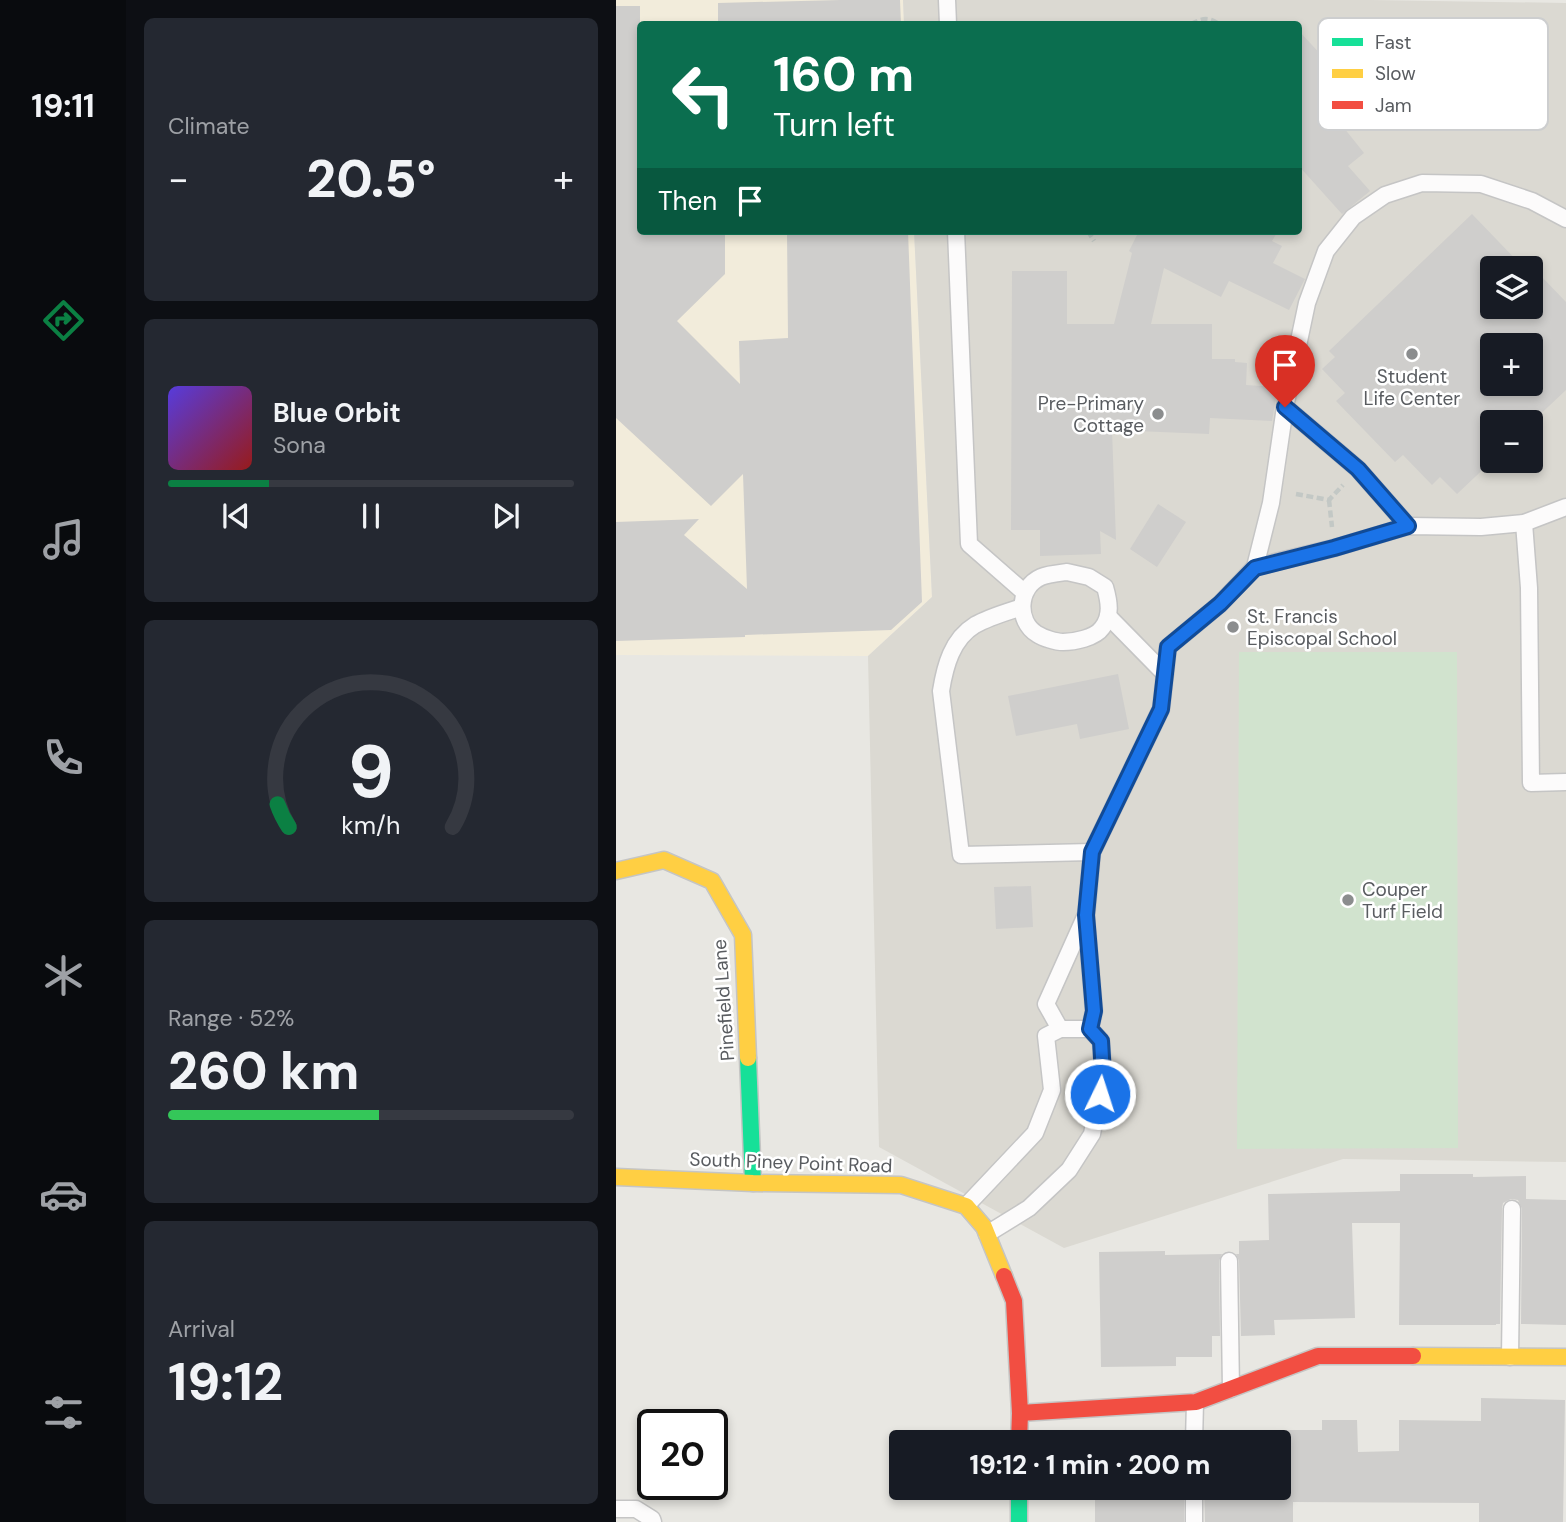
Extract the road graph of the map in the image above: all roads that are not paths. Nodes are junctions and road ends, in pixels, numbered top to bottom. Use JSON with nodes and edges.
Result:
{"nodes":[{"id":1,"x":947,"y":0,"type":"edge"},
{"id":2,"x":948,"y":21,"type":"edge"},
{"id":3,"x":1566,"y":219,"type":"edge"},
{"id":4,"x":956,"y":235,"type":"edge"},
{"id":5,"x":1285,"y":407,"type":"junction"},
{"id":6,"x":1566,"y":507,"type":"edge"},
{"id":7,"x":1524,"y":523,"type":"junction"},
{"id":8,"x":1408,"y":526,"type":"junction"},
{"id":9,"x":1255,"y":568,"type":"junction"},
{"id":10,"x":1023,"y":599,"type":"junction"},
{"id":11,"x":1108,"y":616,"type":"junction"},
{"id":12,"x":1165,"y":674,"type":"junction"},
{"id":13,"x":1566,"y":782,"type":"edge"},
{"id":14,"x":1092,"y":852,"type":"junction"},
{"id":15,"x":616,"y":871,"type":"edge"},
{"id":16,"x":1086,"y":915,"type":"junction"},
{"id":17,"x":1060,"y":1029,"type":"junction"},
{"id":18,"x":1090,"y":1029,"type":"junction"},
{"id":19,"x":616,"y":1177,"type":"edge"},
{"id":20,"x":753,"y":1183,"type":"junction"},
{"id":21,"x":966,"y":1206,"type":"junction"},
{"id":22,"x":1512,"y":1209,"type":"dead end"},
{"id":23,"x":987,"y":1234,"type":"junction"},
{"id":24,"x":1229,"y":1261,"type":"dead end"},
{"id":25,"x":1510,"y":1357,"type":"junction"},
{"id":26,"x":1566,"y":1357,"type":"edge"},
{"id":27,"x":1231,"y":1389,"type":"junction"},
{"id":28,"x":1195,"y":1402,"type":"junction"},
{"id":29,"x":1020,"y":1413,"type":"junction"},
{"id":30,"x":1020,"y":1430,"type":"edge"},
{"id":31,"x":1194,"y":1430,"type":"edge"},
{"id":32,"x":1019,"y":1500,"type":"edge"},
{"id":33,"x":1194,"y":1500,"type":"edge"},
{"id":34,"x":616,"y":1509,"type":"edge"},
{"id":35,"x":653,"y":1522,"type":"edge"},
{"id":36,"x":1019,"y":1522,"type":"edge"},
{"id":37,"x":1194,"y":1522,"type":"edge"}],
"edges":[{"from":1,"to":2,"type":"lane"},
{"from":3,"to":5,"type":"lane"},
{"from":4,"to":10,"type":"lane"},
{"from":5,"to":8,"type":"lane"},
{"from":5,"to":9,"type":"lane"},
{"from":6,"to":7,"type":"lane"},
{"from":7,"to":8,"type":"lane"},
{"from":7,"to":13,"type":"lane"},
{"from":8,"to":9,"type":"lane"},
{"from":9,"to":12,"type":"lane"},
{"from":10,"to":11,"type":"lane"},
{"from":10,"to":11,"type":"lane"},
{"from":10,"to":14,"type":"lane"},
{"from":11,"to":12,"type":"lane"},
{"from":12,"to":14,"type":"lane"},
{"from":14,"to":16,"type":"lane"},
{"from":15,"to":20,"type":"street","name":"Pinefield Lane"},
{"from":16,"to":17,"type":"lane"},
{"from":16,"to":18,"type":"lane"},
{"from":17,"to":18,"type":"lane"},
{"from":17,"to":21,"type":"lane"},
{"from":18,"to":23,"type":"lane"},
{"from":19,"to":20,"type":"street","name":"South Piney Point Road"},
{"from":20,"to":21,"type":"street","name":"South Piney Point Road"},
{"from":21,"to":23,"type":"street"},
{"from":22,"to":25,"type":"lane"},
{"from":23,"to":29,"type":"street"},
{"from":24,"to":27,"type":"lane"},
{"from":25,"to":26,"type":"street"},
{"from":25,"to":27,"type":"street"},
{"from":27,"to":28,"type":"street"},
{"from":28,"to":29,"type":"street"},
{"from":28,"to":31,"type":"lane"},
{"from":29,"to":30,"type":"street"},
{"from":32,"to":36,"type":"street"},
{"from":33,"to":37,"type":"lane"},
{"from":34,"to":35,"type":"lane"}]}
